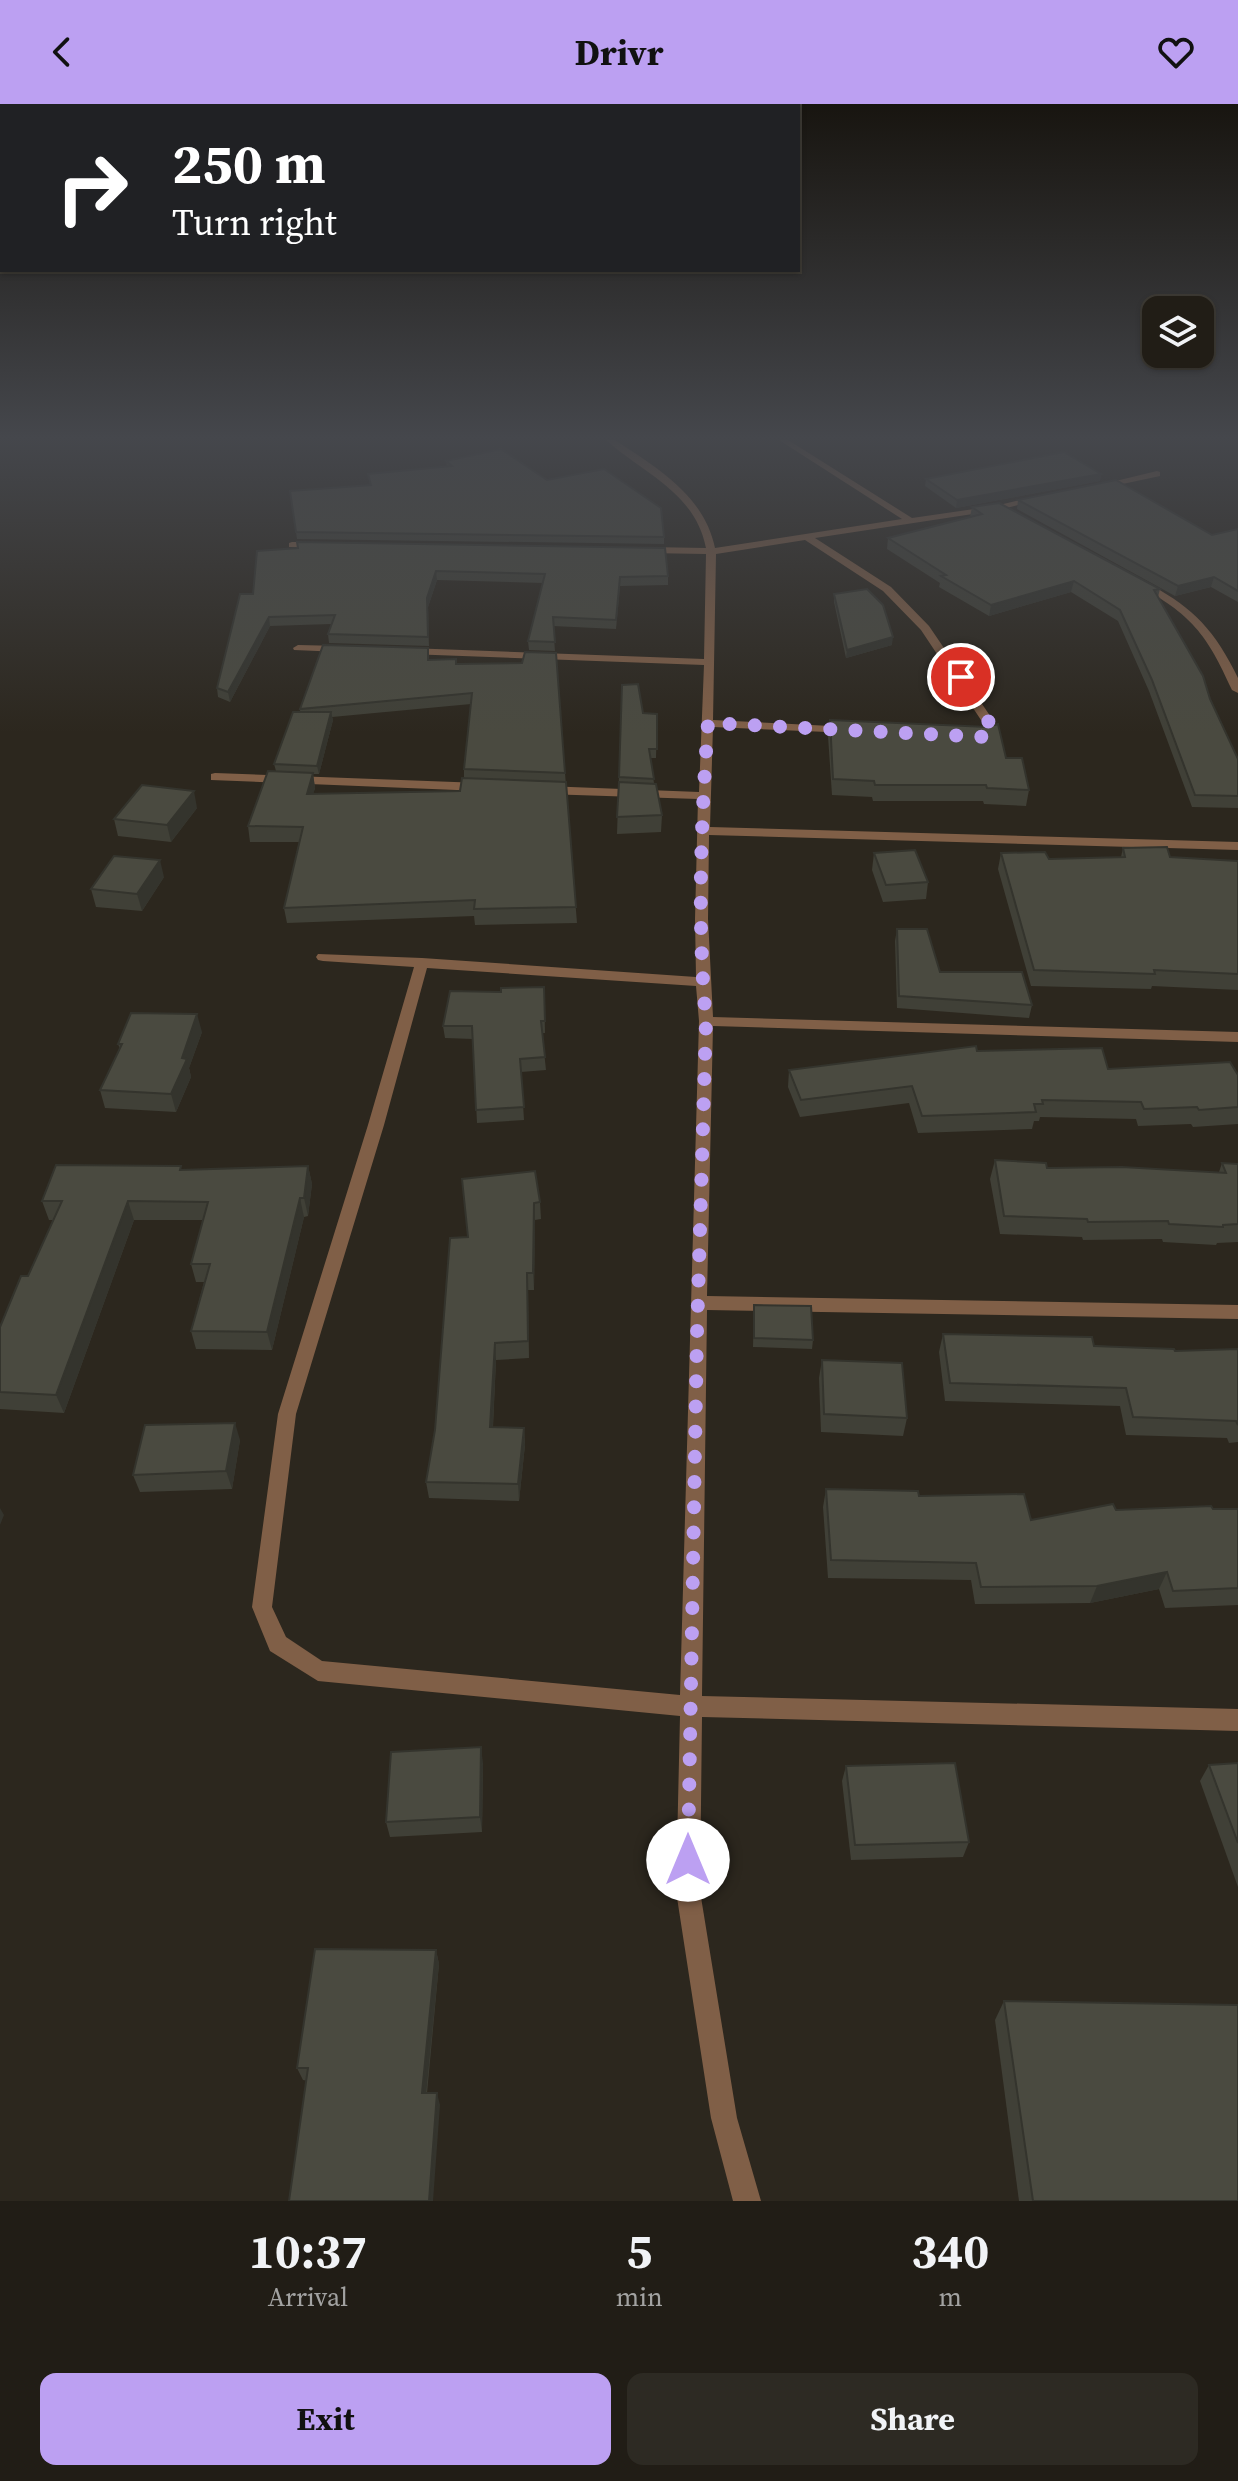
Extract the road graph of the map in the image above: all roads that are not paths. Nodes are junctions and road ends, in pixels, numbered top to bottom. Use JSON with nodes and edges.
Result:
{"nodes":[{"id":1,"x":709,"y":538,"type":"edge"},
{"id":2,"x":808,"y":538,"type":"joint"},
{"id":3,"x":292,"y":545,"type":"edge"},
{"id":4,"x":340,"y":545,"type":"edge"},
{"id":5,"x":633,"y":549,"type":"edge"},
{"id":6,"x":714,"y":551,"type":"junction"},
{"id":7,"x":1131,"y":578,"type":"edge"},
{"id":8,"x":298,"y":648,"type":"dead end"},
{"id":9,"x":360,"y":649,"type":"edge"},
{"id":10,"x":390,"y":650,"type":"edge"},
{"id":11,"x":710,"y":662,"type":"junction"},
{"id":12,"x":1238,"y":690,"type":"edge"},
{"id":13,"x":708,"y":723,"type":"junction"},
{"id":14,"x":869,"y":731,"type":"edge"},
{"id":15,"x":971,"y":736,"type":"edge"},
{"id":16,"x":215,"y":777,"type":"dead end"},
{"id":17,"x":498,"y":788,"type":"edge"},
{"id":18,"x":530,"y":789,"type":"edge"},
{"id":19,"x":703,"y":796,"type":"junction"},
{"id":20,"x":704,"y":831,"type":"junction"},
{"id":21,"x":1238,"y":846,"type":"edge"},
{"id":22,"x":323,"y":957,"type":"dead end"},
{"id":23,"x":422,"y":962,"type":"junction"},
{"id":24,"x":703,"y":982,"type":"junction"},
{"id":25,"x":706,"y":1021,"type":"junction"},
{"id":26,"x":1238,"y":1037,"type":"edge"},
{"id":27,"x":698,"y":1303,"type":"junction"},
{"id":28,"x":1238,"y":1312,"type":"edge"},
{"id":29,"x":689,"y":1706,"type":"junction"},
{"id":30,"x":1238,"y":1720,"type":"edge"},
{"id":31,"x":747,"y":2201,"type":"edge"}],
"edges":[{"from":1,"to":6,"type":"street"},
{"from":2,"to":6,"type":"street"},
{"from":2,"to":15,"type":"street"},
{"from":3,"to":4,"type":"street"},
{"from":5,"to":6,"type":"street"},
{"from":6,"to":11,"type":"street"},
{"from":7,"to":12,"type":"street"},
{"from":8,"to":9,"type":"street"},
{"from":10,"to":11,"type":"street"},
{"from":11,"to":13,"type":"street"},
{"from":13,"to":14,"type":"street"},
{"from":13,"to":19,"type":"street"},
{"from":16,"to":17,"type":"street"},
{"from":18,"to":19,"type":"street"},
{"from":19,"to":20,"type":"street"},
{"from":20,"to":21,"type":"street"},
{"from":20,"to":24,"type":"street"},
{"from":22,"to":23,"type":"street"},
{"from":23,"to":24,"type":"street"},
{"from":23,"to":29,"type":"street"},
{"from":24,"to":25,"type":"street"},
{"from":25,"to":26,"type":"street"},
{"from":25,"to":27,"type":"street"},
{"from":27,"to":28,"type":"street"},
{"from":27,"to":29,"type":"street"},
{"from":29,"to":30,"type":"street"},
{"from":29,"to":31,"type":"street"}]}
